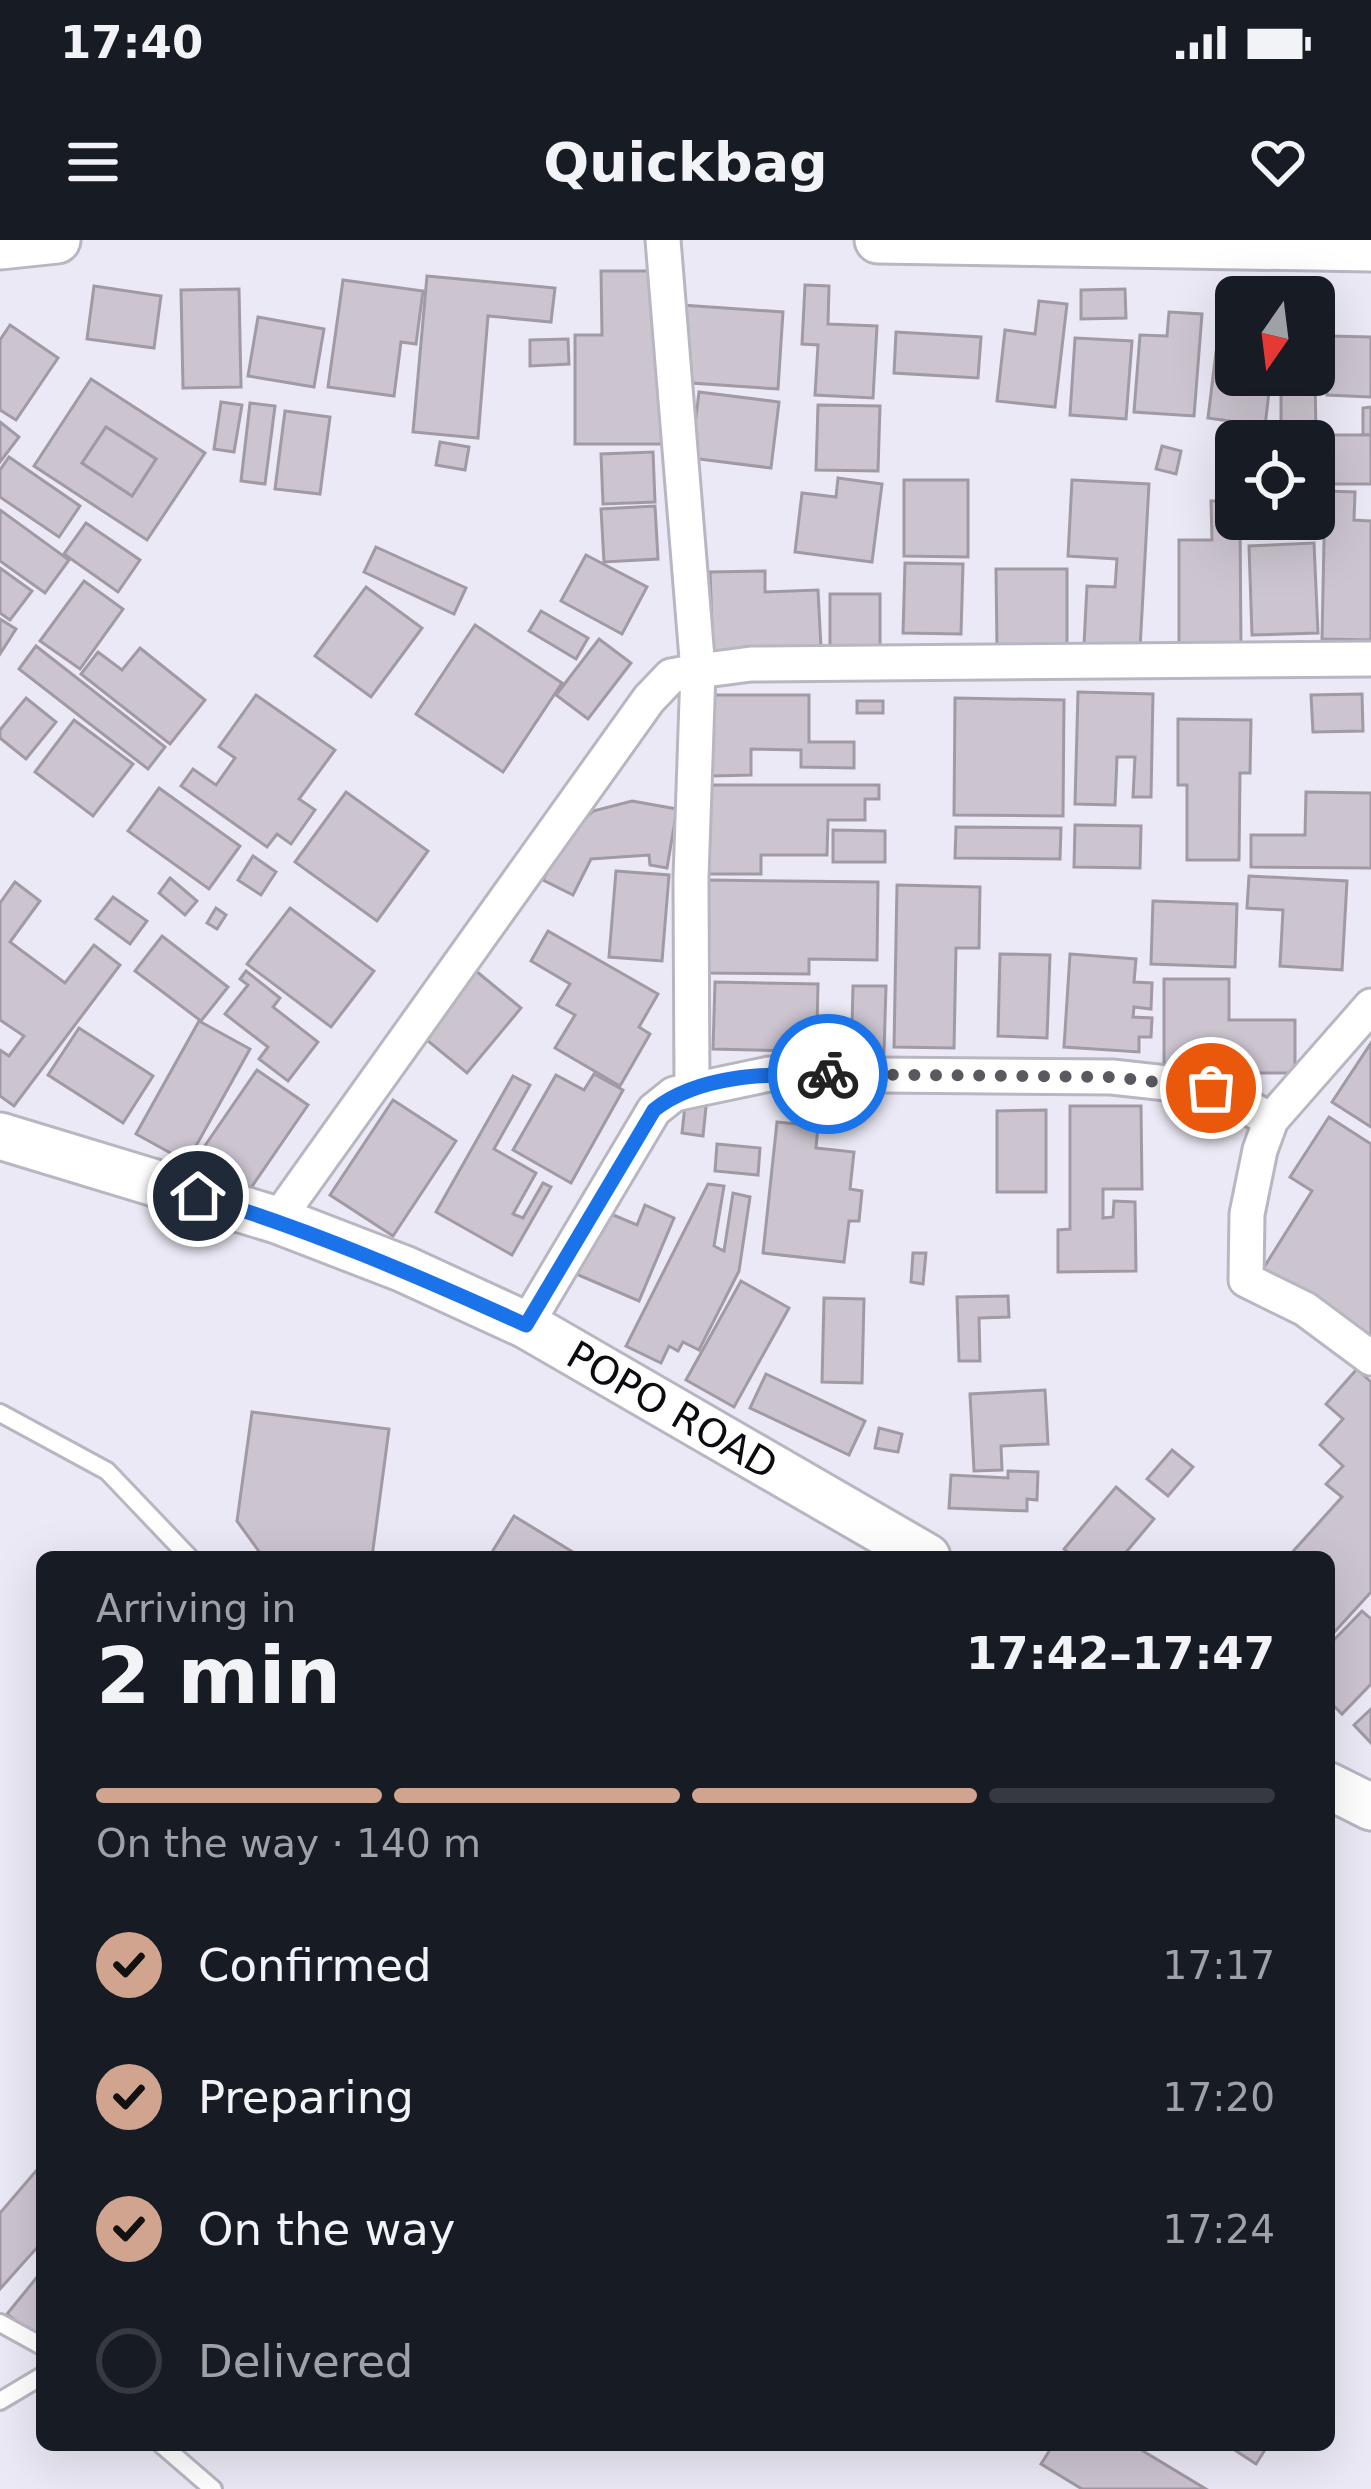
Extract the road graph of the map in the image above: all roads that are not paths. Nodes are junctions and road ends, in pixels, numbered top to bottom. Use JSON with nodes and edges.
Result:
{"nodes":[{"id":1,"x":57,"y":240,"type":"edge"},
{"id":2,"x":663,"y":240,"type":"edge"},
{"id":3,"x":878,"y":240,"type":"edge"},
{"id":4,"x":0,"y":246,"type":"edge"},
{"id":5,"x":1371,"y":248,"type":"edge"},
{"id":6,"x":1371,"y":659,"type":"edge"},
{"id":7,"x":698,"y":671,"type":"junction"},
{"id":8,"x":1371,"y":1006,"type":"edge"},
{"id":9,"x":692,"y":1089,"type":"junction"},
{"id":10,"x":1271,"y":1120,"type":"junction"},
{"id":11,"x":0,"y":1136,"type":"edge"},
{"id":12,"x":277,"y":1220,"type":"junction"},
{"id":13,"x":526,"y":1325,"type":"junction"},
{"id":14,"x":1371,"y":1358,"type":"edge"},
{"id":15,"x":0,"y":1413,"type":"edge"},
{"id":16,"x":183,"y":1551,"type":"edge"},
{"id":17,"x":917,"y":1551,"type":"edge"},
{"id":18,"x":1335,"y":1789,"type":"edge"},
{"id":19,"x":1371,"y":1807,"type":"edge"},
{"id":20,"x":0,"y":2324,"type":"edge"},
{"id":21,"x":36,"y":2343,"type":"edge"},
{"id":22,"x":36,"y":2380,"type":"edge"},
{"id":23,"x":0,"y":2401,"type":"edge"},
{"id":24,"x":170,"y":2451,"type":"edge"},
{"id":25,"x":213,"y":2489,"type":"edge"}],
"edges":[{"from":1,"to":4,"type":"main road"},
{"from":2,"to":7,"type":"street"},
{"from":3,"to":5,"type":"main road"},
{"from":6,"to":7,"type":"street"},
{"from":7,"to":9,"type":"street"},
{"from":7,"to":12,"type":"street"},
{"from":8,"to":10,"type":"street"},
{"from":9,"to":10,"type":"street"},
{"from":9,"to":13,"type":"street"},
{"from":10,"to":14,"type":"street"},
{"from":11,"to":12,"type":"main road","name":"POPO ROAD"},
{"from":12,"to":13,"type":"main road","name":"POPO ROAD"},
{"from":13,"to":17,"type":"main road","name":"POPO ROAD"},
{"from":15,"to":16,"type":"lane"},
{"from":18,"to":19,"type":"main road"},
{"from":20,"to":21,"type":"lane"},
{"from":22,"to":23,"type":"lane"},
{"from":24,"to":25,"type":"lane"}]}
